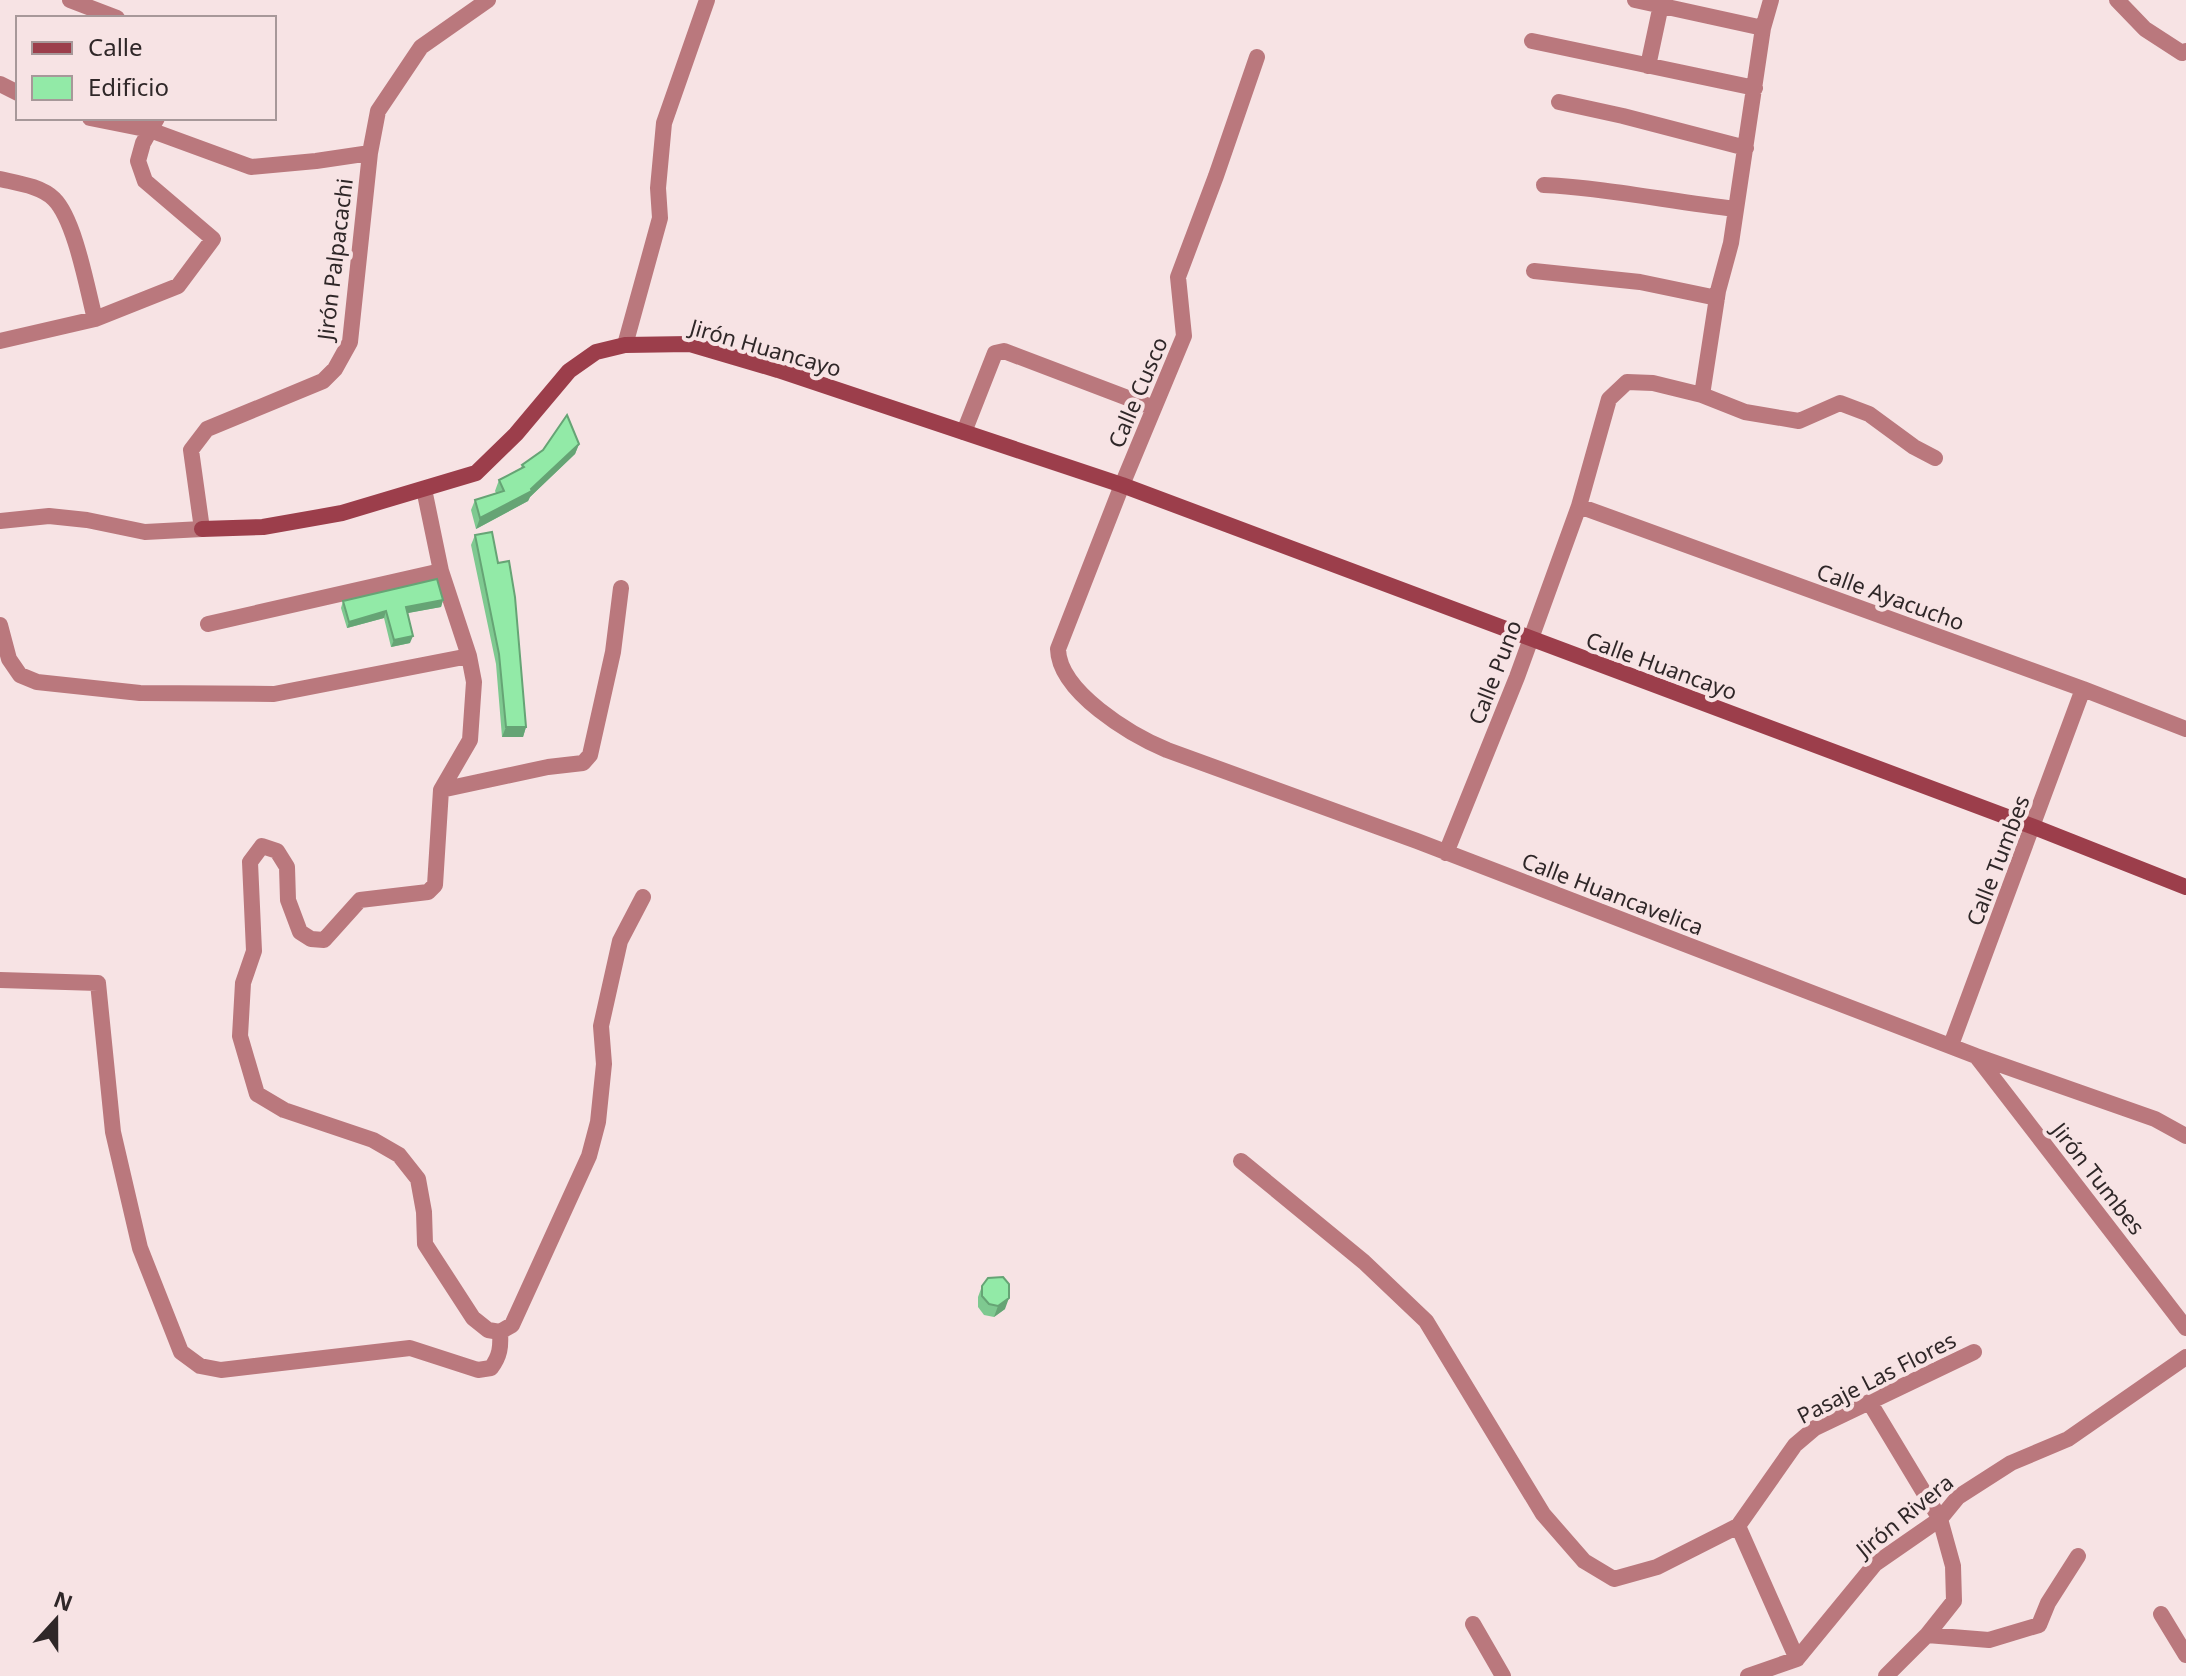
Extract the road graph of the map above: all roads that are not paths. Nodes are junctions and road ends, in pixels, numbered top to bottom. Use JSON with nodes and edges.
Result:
{"nodes":[{"id":1,"x":70,"y":0,"type":"edge"},
{"id":2,"x":488,"y":0,"type":"edge"},
{"id":3,"x":707,"y":0,"type":"edge"},
{"id":4,"x":1635,"y":0,"type":"edge"},
{"id":5,"x":1771,"y":0,"type":"edge"},
{"id":6,"x":2117,"y":0,"type":"edge"},
{"id":7,"x":1661,"y":3,"type":"edge"},
{"id":8,"x":112,"y":16,"type":"edge"},
{"id":9,"x":1763,"y":28,"type":"junction"},
{"id":10,"x":1532,"y":41,"type":"dead end"},
{"id":11,"x":2186,"y":51,"type":"edge"},
{"id":12,"x":1257,"y":57,"type":"dead end"},
{"id":13,"x":1648,"y":66,"type":"junction"},
{"id":14,"x":1755,"y":88,"type":"junction"},
{"id":15,"x":1559,"y":102,"type":"dead end"},
{"id":16,"x":111,"y":120,"type":"edge"},
{"id":17,"x":153,"y":124,"type":"edge"},
{"id":18,"x":1746,"y":148,"type":"junction"},
{"id":19,"x":370,"y":153,"type":"junction"},
{"id":20,"x":0,"y":179,"type":"edge"},
{"id":21,"x":1544,"y":185,"type":"dead end"},
{"id":22,"x":1736,"y":209,"type":"junction"},
{"id":23,"x":1534,"y":271,"type":"dead end"},
{"id":24,"x":1717,"y":298,"type":"junction"},
{"id":25,"x":95,"y":319,"type":"junction"},
{"id":26,"x":0,"y":341,"type":"edge"},
{"id":27,"x":625,"y":345,"type":"junction"},
{"id":28,"x":1702,"y":395,"type":"junction"},
{"id":29,"x":1154,"y":408,"type":"junction"},
{"id":30,"x":964,"y":432,"type":"junction"},
{"id":31,"x":1935,"y":458,"type":"dead end"},
{"id":32,"x":1122,"y":485,"type":"junction"},
{"id":33,"x":424,"y":489,"type":"junction"},
{"id":34,"x":1579,"y":506,"type":"junction"},
{"id":35,"x":0,"y":521,"type":"edge"},
{"id":36,"x":202,"y":529,"type":"junction"},
{"id":37,"x":441,"y":571,"type":"junction"},
{"id":38,"x":621,"y":588,"type":"dead end"},
{"id":39,"x":208,"y":624,"type":"dead end"},
{"id":40,"x":0,"y":625,"type":"edge"},
{"id":41,"x":1531,"y":640,"type":"junction"},
{"id":42,"x":1058,"y":649,"type":"joint"},
{"id":43,"x":469,"y":656,"type":"junction"},
{"id":44,"x":2083,"y":689,"type":"junction"},
{"id":45,"x":2186,"y":729,"type":"edge"},
{"id":46,"x":441,"y":790,"type":"junction"},
{"id":47,"x":2034,"y":827,"type":"junction"},
{"id":48,"x":1446,"y":853,"type":"junction"},
{"id":49,"x":2186,"y":887,"type":"edge"},
{"id":50,"x":643,"y":897,"type":"dead end"},
{"id":51,"x":0,"y":980,"type":"edge"},
{"id":52,"x":1951,"y":1045,"type":"junction"},
{"id":53,"x":1976,"y":1056,"type":"junction"},
{"id":54,"x":2186,"y":1136,"type":"edge"},
{"id":55,"x":1241,"y":1161,"type":"dead end"},
{"id":56,"x":2186,"y":1328,"type":"edge"},
{"id":57,"x":500,"y":1332,"type":"junction"},
{"id":58,"x":1974,"y":1352,"type":"dead end"},
{"id":59,"x":2186,"y":1357,"type":"edge"},
{"id":60,"x":1870,"y":1403,"type":"junction"},
{"id":61,"x":1940,"y":1519,"type":"junction"},
{"id":62,"x":1738,"y":1526,"type":"junction"},
{"id":63,"x":2078,"y":1556,"type":"dead end"},
{"id":64,"x":2161,"y":1614,"type":"dead end"},
{"id":65,"x":1473,"y":1624,"type":"dead end"},
{"id":66,"x":1927,"y":1635,"type":"junction"},
{"id":67,"x":2186,"y":1655,"type":"edge"},
{"id":68,"x":1797,"y":1659,"type":"junction"},
{"id":69,"x":1503,"y":1676,"type":"edge"},
{"id":70,"x":1748,"y":1676,"type":"edge"},
{"id":71,"x":1886,"y":1676,"type":"edge"}],
"edges":[{"from":1,"to":8,"type":"street"},
{"from":2,"to":19,"type":"street","name":"Jirón Palpacachi"},
{"from":3,"to":27,"type":"street"},
{"from":4,"to":7,"type":"street"},
{"from":5,"to":9,"type":"street"},
{"from":6,"to":11,"type":"street"},
{"from":7,"to":9,"type":"street"},
{"from":7,"to":13,"type":"street"},
{"from":9,"to":14,"type":"street"},
{"from":10,"to":13,"type":"street"},
{"from":12,"to":29,"type":"street","name":"Calle Cusco"},
{"from":13,"to":14,"type":"street"},
{"from":14,"to":18,"type":"street"},
{"from":15,"to":18,"type":"street"},
{"from":16,"to":17,"type":"street"},
{"from":17,"to":19,"type":"street"},
{"from":17,"to":25,"type":"street"},
{"from":18,"to":22,"type":"street"},
{"from":19,"to":36,"type":"street","name":"Jirón Palpacachi"},
{"from":20,"to":25,"type":"street"},
{"from":21,"to":22,"type":"street"},
{"from":22,"to":24,"type":"street"},
{"from":23,"to":24,"type":"street"},
{"from":24,"to":28,"type":"street"},
{"from":25,"to":26,"type":"street"},
{"from":27,"to":30,"type":"street","name":"Jirón Huancayo"},
{"from":27,"to":33,"type":"street","name":"Jirón Huancayo"},
{"from":28,"to":31,"type":"street"},
{"from":28,"to":34,"type":"street","name":"Calle Puno"},
{"from":29,"to":30,"type":"street"},
{"from":29,"to":32,"type":"street","name":"Calle Cusco"},
{"from":30,"to":32,"type":"street","name":"Jirón Huancayo"},
{"from":32,"to":41,"type":"street","name":"Calle Huancayo"},
{"from":32,"to":42,"type":"street","name":"Calle Cusco"},
{"from":33,"to":36,"type":"street","name":"Jirón Huancayo"},
{"from":33,"to":37,"type":"street"},
{"from":34,"to":41,"type":"street","name":"Calle Puno"},
{"from":34,"to":44,"type":"street","name":"Calle Ayacucho"},
{"from":35,"to":36,"type":"street"},
{"from":37,"to":39,"type":"street"},
{"from":37,"to":43,"type":"street"},
{"from":38,"to":46,"type":"street"},
{"from":40,"to":43,"type":"street"},
{"from":41,"to":47,"type":"street","name":"Calle Huancayo"},
{"from":41,"to":48,"type":"street","name":"Calle Puno"},
{"from":42,"to":48,"type":"street","name":"Calle Huancavelica"},
{"from":43,"to":46,"type":"street"},
{"from":44,"to":45,"type":"street","name":"Calle Ayacucho"},
{"from":44,"to":47,"type":"street","name":"Calle Tumbes"},
{"from":46,"to":57,"type":"street"},
{"from":47,"to":49,"type":"street","name":"Calle Huancayo"},
{"from":47,"to":52,"type":"street","name":"Calle Tumbes"},
{"from":48,"to":52,"type":"street","name":"Calle Huancavelica"},
{"from":50,"to":57,"type":"street"},
{"from":51,"to":57,"type":"street"},
{"from":52,"to":53,"type":"street","name":"Calle Huancavelica"},
{"from":53,"to":54,"type":"street","name":"Calle Huancavelica"},
{"from":53,"to":56,"type":"street","name":"Jirón Tumbes"},
{"from":55,"to":62,"type":"street","name":"Pasaje Las Flores"},
{"from":58,"to":60,"type":"street","name":"Pasaje Las Flores"},
{"from":59,"to":61,"type":"street","name":"Jirón Rivera"},
{"from":60,"to":61,"type":"street"},
{"from":60,"to":62,"type":"street","name":"Pasaje Las Flores"},
{"from":61,"to":66,"type":"street"},
{"from":61,"to":68,"type":"street","name":"Jirón Rivera"},
{"from":62,"to":68,"type":"street"},
{"from":63,"to":66,"type":"street"},
{"from":64,"to":67,"type":"street"},
{"from":65,"to":69,"type":"street"},
{"from":66,"to":71,"type":"street"},
{"from":68,"to":70,"type":"street"}]}
